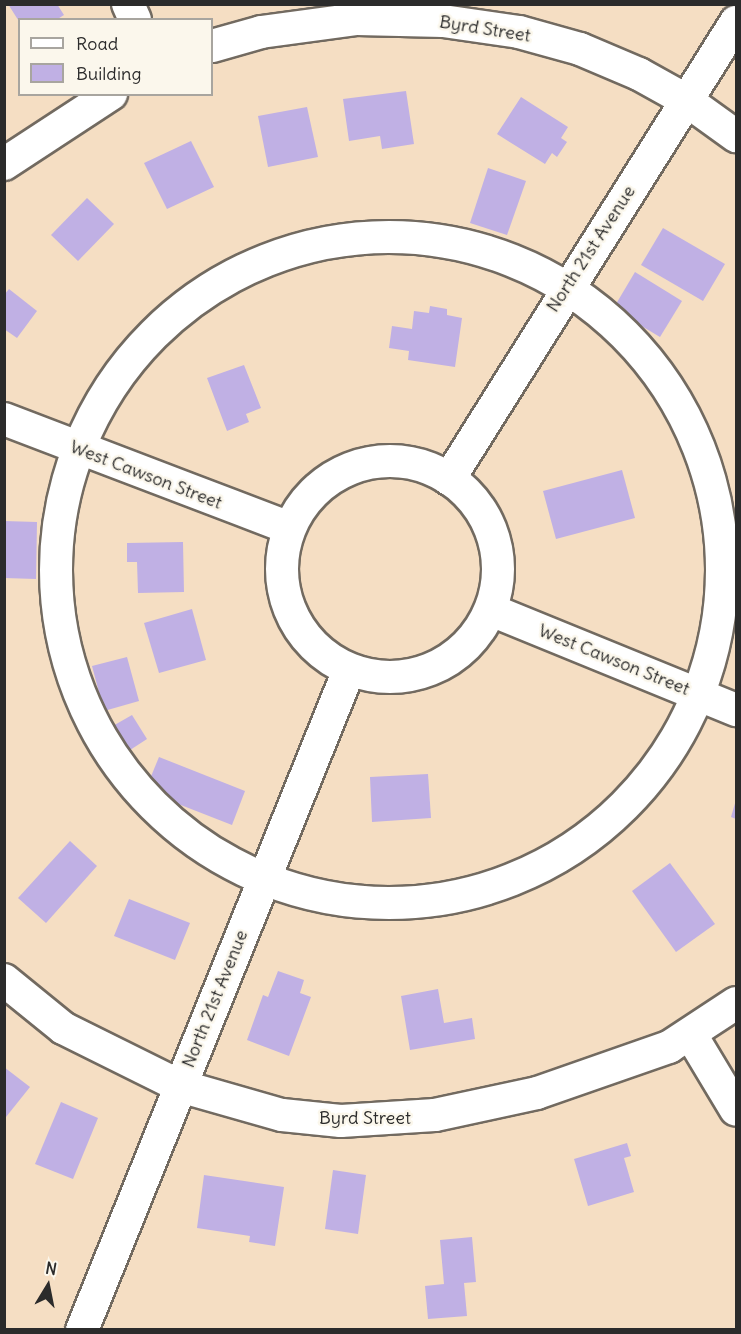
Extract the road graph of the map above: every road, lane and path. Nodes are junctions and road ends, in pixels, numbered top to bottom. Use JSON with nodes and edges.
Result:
{"nodes":[{"id":1,"x":128,"y":4,"type":"edge"},
{"id":2,"x":134,"y":18,"type":"edge"},
{"id":3,"x":736,"y":22,"type":"edge"},
{"id":4,"x":213,"y":46,"type":"edge"},
{"id":5,"x":108,"y":96,"type":"edge"},
{"id":6,"x":686,"y":100,"type":"junction"},
{"id":7,"x":736,"y":136,"type":"edge"},
{"id":8,"x":4,"y":164,"type":"edge"},
{"id":9,"x":568,"y":285,"type":"junction"},
{"id":10,"x":4,"y":419,"type":"edge"},
{"id":11,"x":74,"y":448,"type":"junction"},
{"id":12,"x":449,"y":479,"type":"junction"},
{"id":13,"x":289,"y":528,"type":"junction"},
{"id":14,"x":491,"y":610,"type":"junction"},
{"id":15,"x":349,"y":670,"type":"junction"},
{"id":16,"x":700,"y":695,"type":"junction"},
{"id":17,"x":736,"y":710,"type":"edge"},
{"id":18,"x":263,"y":880,"type":"junction"},
{"id":19,"x":4,"y":980,"type":"edge"},
{"id":20,"x":736,"y":1003,"type":"edge"},
{"id":21,"x":691,"y":1035,"type":"junction"},
{"id":22,"x":180,"y":1086,"type":"junction"},
{"id":23,"x":736,"y":1110,"type":"edge"},
{"id":24,"x":82,"y":1329,"type":"edge"}],
"edges":[{"from":1,"to":2,"type":"street"},
{"from":3,"to":6,"type":"street","name":"North 21st Avenue"},
{"from":4,"to":6,"type":"street","name":"Byrd Street"},
{"from":5,"to":8,"type":"street"},
{"from":6,"to":7,"type":"street","name":"Byrd Street"},
{"from":6,"to":9,"type":"street","name":"North 21st Avenue"},
{"from":9,"to":11,"type":"street"},
{"from":9,"to":12,"type":"street","name":"North 21st Avenue"},
{"from":9,"to":16,"type":"street"},
{"from":10,"to":11,"type":"street","name":"West Cawson Street"},
{"from":11,"to":13,"type":"street","name":"West Cawson Street"},
{"from":11,"to":18,"type":"street"},
{"from":12,"to":13,"type":"street"},
{"from":12,"to":14,"type":"street"},
{"from":13,"to":15,"type":"street"},
{"from":14,"to":15,"type":"street"},
{"from":14,"to":16,"type":"street","name":"West Cawson Street"},
{"from":15,"to":18,"type":"street","name":"North 21st Avenue"},
{"from":16,"to":17,"type":"street","name":"West Cawson Street"},
{"from":16,"to":18,"type":"street"},
{"from":18,"to":22,"type":"street","name":"North 21st Avenue"},
{"from":19,"to":22,"type":"street","name":"Byrd Street"},
{"from":20,"to":21,"type":"street","name":"Byrd Street"},
{"from":21,"to":22,"type":"street","name":"Byrd Street"},
{"from":21,"to":23,"type":"street"},
{"from":22,"to":24,"type":"street","name":"North 21st Avenue"}]}
